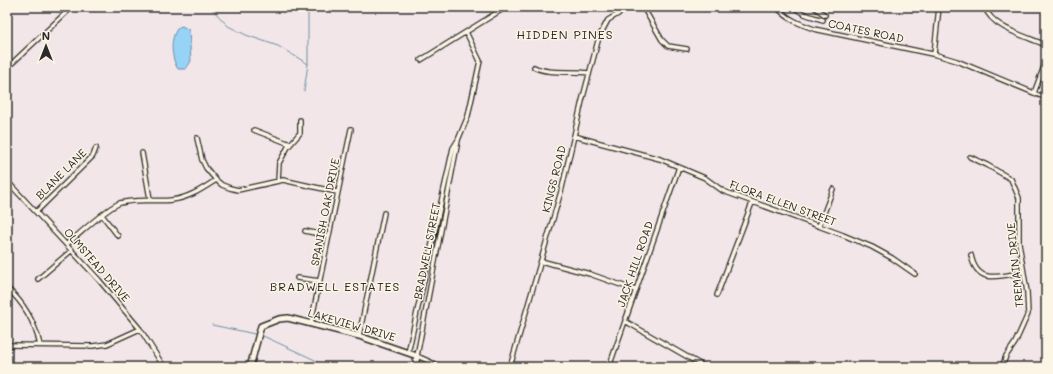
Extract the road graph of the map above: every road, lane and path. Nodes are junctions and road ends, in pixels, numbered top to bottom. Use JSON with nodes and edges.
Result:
{"nodes":[{"id":1,"x":72,"y":7,"type":"edge"},
{"id":2,"x":506,"y":7,"type":"edge"},
{"id":3,"x":630,"y":7,"type":"edge"},
{"id":4,"x":643,"y":7,"type":"edge"},
{"id":5,"x":777,"y":7,"type":"edge"},
{"id":6,"x":794,"y":7,"type":"edge"},
{"id":7,"x":814,"y":7,"type":"edge"},
{"id":8,"x":939,"y":7,"type":"edge"},
{"id":9,"x":985,"y":7,"type":"edge"},
{"id":10,"x":825,"y":15,"type":"dead end"},
{"id":11,"x":823,"y":20,"type":"dead end"},
{"id":12,"x":466,"y":32,"type":"junction"},
{"id":13,"x":1046,"y":45,"type":"edge"},
{"id":14,"x":687,"y":49,"type":"dead end"},
{"id":15,"x":934,"y":54,"type":"junction"},
{"id":16,"x":421,"y":60,"type":"dead end"},
{"id":17,"x":1046,"y":61,"type":"edge"},
{"id":18,"x":534,"y":67,"type":"dead end"},
{"id":19,"x":7,"y":68,"type":"edge"},
{"id":20,"x":589,"y":73,"type":"junction"},
{"id":21,"x":1034,"y":93,"type":"junction"},
{"id":22,"x":1046,"y":98,"type":"edge"},
{"id":23,"x":300,"y":120,"type":"dead end"},
{"id":24,"x":351,"y":128,"type":"dead end"},
{"id":25,"x":254,"y":130,"type":"dead end"},
{"id":26,"x":574,"y":136,"type":"junction"},
{"id":27,"x":197,"y":138,"type":"dead end"},
{"id":28,"x":458,"y":140,"type":"junction"},
{"id":29,"x":290,"y":144,"type":"junction"},
{"id":30,"x":96,"y":148,"type":"dead end"},
{"id":31,"x":142,"y":153,"type":"dead end"},
{"id":32,"x":970,"y":157,"type":"dead end"},
{"id":33,"x":679,"y":167,"type":"junction"},
{"id":34,"x":216,"y":180,"type":"junction"},
{"id":35,"x":7,"y":181,"type":"edge"},
{"id":36,"x":278,"y":181,"type":"junction"},
{"id":37,"x":833,"y":189,"type":"dead end"},
{"id":38,"x":338,"y":192,"type":"junction"},
{"id":39,"x":150,"y":199,"type":"junction"},
{"id":40,"x":752,"y":202,"type":"junction"},
{"id":41,"x":36,"y":212,"type":"junction"},
{"id":42,"x":384,"y":213,"type":"dead end"},
{"id":43,"x":102,"y":215,"type":"junction"},
{"id":44,"x":819,"y":226,"type":"junction"},
{"id":45,"x":304,"y":231,"type":"dead end"},
{"id":46,"x":118,"y":236,"type":"dead end"},
{"id":47,"x":329,"y":236,"type":"junction"},
{"id":48,"x":67,"y":244,"type":"junction"},
{"id":49,"x":72,"y":250,"type":"junction"},
{"id":50,"x":971,"y":255,"type":"dead end"},
{"id":51,"x":541,"y":261,"type":"junction"},
{"id":52,"x":1023,"y":272,"type":"junction"},
{"id":53,"x":915,"y":274,"type":"dead end"},
{"id":54,"x":297,"y":278,"type":"dead end"},
{"id":55,"x":38,"y":279,"type":"dead end"},
{"id":56,"x":320,"y":281,"type":"junction"},
{"id":57,"x":7,"y":288,"type":"edge"},
{"id":58,"x":635,"y":290,"type":"junction"},
{"id":59,"x":717,"y":295,"type":"dead end"},
{"id":60,"x":625,"y":321,"type":"junction"},
{"id":61,"x":311,"y":323,"type":"junction"},
{"id":62,"x":140,"y":329,"type":"junction"},
{"id":63,"x":359,"y":336,"type":"junction"},
{"id":64,"x":7,"y":345,"type":"edge"},
{"id":65,"x":40,"y":345,"type":"junction"},
{"id":66,"x":408,"y":353,"type":"junction"},
{"id":67,"x":417,"y":356,"type":"junction"},
{"id":68,"x":164,"y":367,"type":"edge"},
{"id":69,"x":250,"y":367,"type":"edge"},
{"id":70,"x":415,"y":367,"type":"edge"},
{"id":71,"x":442,"y":367,"type":"edge"},
{"id":72,"x":510,"y":367,"type":"edge"},
{"id":73,"x":609,"y":367,"type":"edge"},
{"id":74,"x":706,"y":367,"type":"edge"},
{"id":75,"x":1002,"y":367,"type":"edge"}],
"edges":[{"from":1,"to":19,"type":"street"},
{"from":2,"to":12,"type":"street"},
{"from":3,"to":20,"type":"street","name":"KINGS ROAD"},
{"from":4,"to":14,"type":"street"},
{"from":5,"to":15,"type":"street","name":"COATES ROAD"},
{"from":6,"to":11,"type":"street"},
{"from":7,"to":10,"type":"street"},
{"from":8,"to":15,"type":"street"},
{"from":9,"to":13,"type":"street"},
{"from":12,"to":16,"type":"street"},
{"from":12,"to":28,"type":"street","name":"BRADWELL STREET"},
{"from":15,"to":21,"type":"street","name":"COATES ROAD"},
{"from":17,"to":21,"type":"street"},
{"from":18,"to":20,"type":"street"},
{"from":20,"to":26,"type":"street","name":"KINGS ROAD"},
{"from":21,"to":22,"type":"street","name":"COATES ROAD"},
{"from":23,"to":29,"type":"street"},
{"from":24,"to":38,"type":"street","name":"SPANISH OAK DRIVE"},
{"from":25,"to":29,"type":"street"},
{"from":26,"to":33,"type":"street","name":"FLORA ELLEN STREET"},
{"from":26,"to":51,"type":"street","name":"KINGS ROAD"},
{"from":27,"to":34,"type":"street"},
{"from":28,"to":66,"type":"street","name":"BRADWELL STREET"},
{"from":28,"to":67,"type":"street","name":"BRADWELL STREET"},
{"from":29,"to":36,"type":"street"},
{"from":30,"to":41,"type":"street","name":"BLANE LANE"},
{"from":31,"to":39,"type":"street"},
{"from":32,"to":52,"type":"street","name":"TREMAIN DRIVE"},
{"from":33,"to":40,"type":"street","name":"FLORA ELLEN STREET"},
{"from":33,"to":58,"type":"street","name":"JACK HILL ROAD"},
{"from":34,"to":36,"type":"street"},
{"from":34,"to":39,"type":"street"},
{"from":35,"to":41,"type":"street","name":"OLMSTEAD DRIVE"},
{"from":36,"to":38,"type":"street"},
{"from":37,"to":44,"type":"street"},
{"from":38,"to":47,"type":"street","name":"SPANISH OAK DRIVE"},
{"from":39,"to":43,"type":"street"},
{"from":40,"to":44,"type":"street","name":"FLORA ELLEN STREET"},
{"from":40,"to":59,"type":"street"},
{"from":41,"to":48,"type":"street","name":"OLMSTEAD DRIVE"},
{"from":42,"to":63,"type":"street"},
{"from":43,"to":46,"type":"street"},
{"from":43,"to":48,"type":"street"},
{"from":44,"to":53,"type":"street","name":"FLORA ELLEN STREET"},
{"from":45,"to":47,"type":"street"},
{"from":47,"to":56,"type":"street","name":"SPANISH OAK DRIVE"},
{"from":48,"to":49,"type":"street","name":"OLMSTEAD DRIVE"},
{"from":49,"to":55,"type":"street"},
{"from":49,"to":62,"type":"street","name":"OLMSTEAD DRIVE"},
{"from":50,"to":52,"type":"street"},
{"from":51,"to":58,"type":"street"},
{"from":51,"to":72,"type":"street","name":"KINGS ROAD"},
{"from":52,"to":75,"type":"street","name":"TREMAIN DRIVE"},
{"from":54,"to":56,"type":"street"},
{"from":56,"to":61,"type":"street","name":"SPANISH OAK DRIVE"},
{"from":57,"to":65,"type":"street"},
{"from":58,"to":60,"type":"street","name":"JACK HILL ROAD"},
{"from":60,"to":73,"type":"street","name":"JACK HILL ROAD"},
{"from":60,"to":74,"type":"street"},
{"from":61,"to":63,"type":"street","name":"LAKEVIEW DRIVE"},
{"from":61,"to":69,"type":"street","name":"LAKEVIEW DRIVE"},
{"from":62,"to":65,"type":"street"},
{"from":62,"to":68,"type":"street","name":"OLMSTEAD DRIVE"},
{"from":63,"to":66,"type":"street","name":"LAKEVIEW DRIVE"},
{"from":64,"to":65,"type":"street"},
{"from":66,"to":67,"type":"street","name":"LAKEVIEW DRIVE"},
{"from":67,"to":70,"type":"street","name":"BRADWELL STREET"},
{"from":67,"to":71,"type":"street","name":"LAKEVIEW DRIVE"}]}
